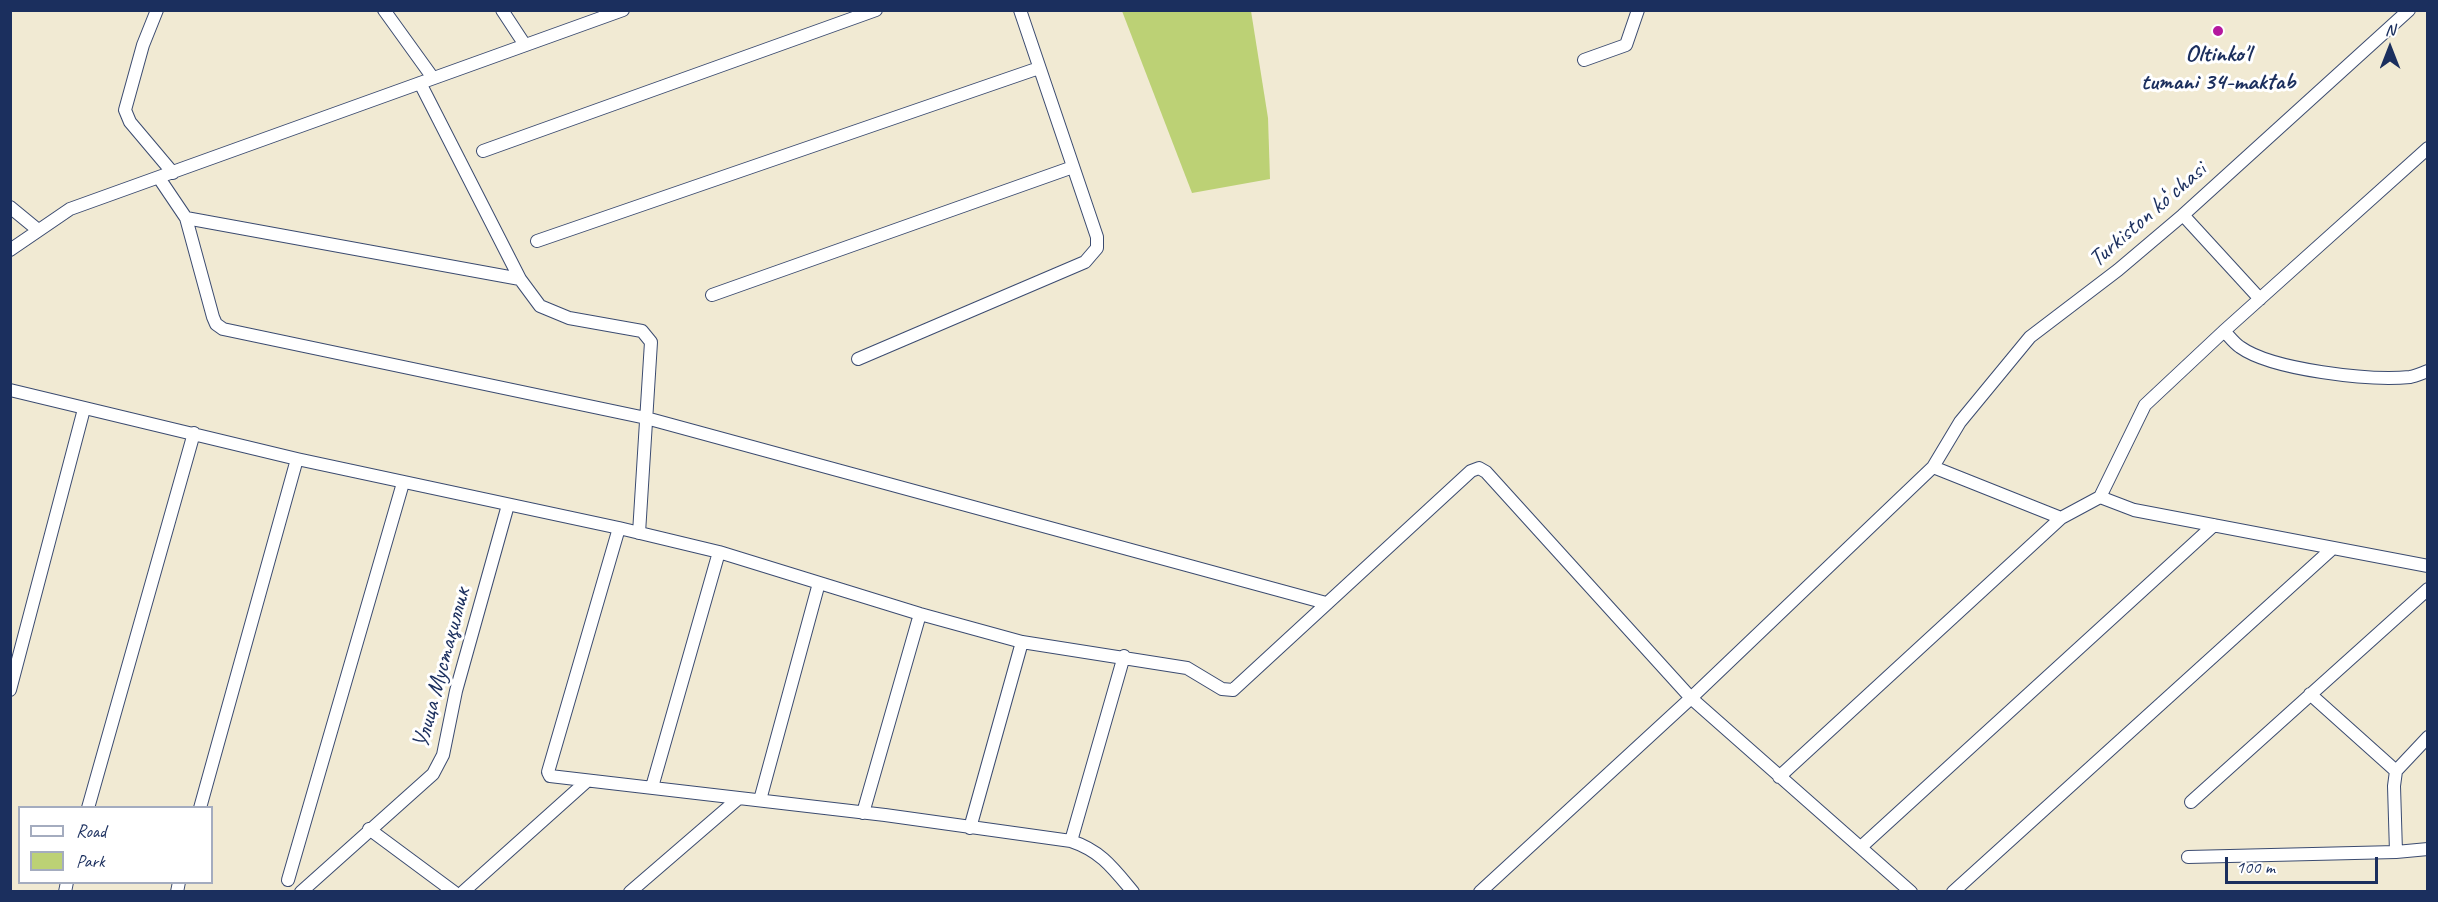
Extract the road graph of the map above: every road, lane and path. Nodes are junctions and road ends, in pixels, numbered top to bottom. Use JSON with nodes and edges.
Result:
{"nodes":[{"id":1,"x":157,"y":10,"type":"edge"},
{"id":2,"x":384,"y":10,"type":"edge"},
{"id":3,"x":502,"y":10,"type":"edge"},
{"id":4,"x":876,"y":10,"type":"edge"},
{"id":5,"x":1020,"y":10,"type":"edge"},
{"id":6,"x":1638,"y":10,"type":"edge"},
{"id":7,"x":2409,"y":10,"type":"edge"},
{"id":8,"x":621,"y":11,"type":"edge"},
{"id":9,"x":525,"y":45,"type":"junction"},
{"id":10,"x":1584,"y":60,"type":"dead end"},
{"id":11,"x":1039,"y":68,"type":"junction"},
{"id":12,"x":433,"y":78,"type":"junction"},
{"id":13,"x":420,"y":83,"type":"junction"},
{"id":14,"x":2427,"y":148,"type":"edge"},
{"id":15,"x":483,"y":151,"type":"dead end"},
{"id":16,"x":1073,"y":167,"type":"junction"},
{"id":17,"x":173,"y":173,"type":"junction"},
{"id":18,"x":159,"y":178,"type":"junction"},
{"id":19,"x":10,"y":207,"type":"edge"},
{"id":20,"x":2182,"y":215,"type":"junction"},
{"id":21,"x":186,"y":218,"type":"junction"},
{"id":22,"x":38,"y":230,"type":"junction"},
{"id":23,"x":537,"y":241,"type":"dead end"},
{"id":24,"x":10,"y":250,"type":"edge"},
{"id":25,"x":520,"y":279,"type":"junction"},
{"id":26,"x":712,"y":295,"type":"dead end"},
{"id":27,"x":2260,"y":299,"type":"junction"},
{"id":28,"x":2224,"y":331,"type":"junction"},
{"id":29,"x":858,"y":359,"type":"dead end"},
{"id":30,"x":2427,"y":371,"type":"edge"},
{"id":31,"x":10,"y":390,"type":"edge"},
{"id":32,"x":84,"y":408,"type":"junction"},
{"id":33,"x":646,"y":418,"type":"junction"},
{"id":34,"x":194,"y":433,"type":"junction"},
{"id":35,"x":297,"y":459,"type":"junction"},
{"id":36,"x":1933,"y":466,"type":"junction"},
{"id":37,"x":403,"y":483,"type":"junction"},
{"id":38,"x":2100,"y":497,"type":"junction"},
{"id":39,"x":508,"y":505,"type":"junction"},
{"id":40,"x":2061,"y":518,"type":"junction"},
{"id":41,"x":2214,"y":525,"type":"junction"},
{"id":42,"x":619,"y":528,"type":"junction"},
{"id":43,"x":639,"y":533,"type":"junction"},
{"id":44,"x":2333,"y":548,"type":"junction"},
{"id":45,"x":719,"y":552,"type":"junction"},
{"id":46,"x":2427,"y":566,"type":"edge"},
{"id":47,"x":819,"y":583,"type":"junction"},
{"id":48,"x":2427,"y":589,"type":"edge"},
{"id":49,"x":1326,"y":603,"type":"junction"},
{"id":50,"x":920,"y":614,"type":"junction"},
{"id":51,"x":1022,"y":642,"type":"junction"},
{"id":52,"x":1124,"y":656,"type":"junction"},
{"id":53,"x":10,"y":690,"type":"edge"},
{"id":54,"x":2310,"y":694,"type":"junction"},
{"id":55,"x":1691,"y":698,"type":"junction"},
{"id":56,"x":2427,"y":737,"type":"edge"},
{"id":57,"x":2396,"y":771,"type":"junction"},
{"id":58,"x":1779,"y":777,"type":"junction"},
{"id":59,"x":587,"y":781,"type":"junction"},
{"id":60,"x":652,"y":787,"type":"junction"},
{"id":61,"x":739,"y":798,"type":"junction"},
{"id":62,"x":760,"y":800,"type":"junction"},
{"id":63,"x":2192,"y":802,"type":"dead end"},
{"id":64,"x":88,"y":806,"type":"edge"},
{"id":65,"x":200,"y":806,"type":"edge"},
{"id":66,"x":863,"y":813,"type":"junction"},
{"id":67,"x":970,"y":828,"type":"junction"},
{"id":68,"x":369,"y":829,"type":"junction"},
{"id":69,"x":1071,"y":841,"type":"junction"},
{"id":70,"x":1861,"y":847,"type":"junction"},
{"id":71,"x":2427,"y":849,"type":"edge"},
{"id":72,"x":2396,"y":852,"type":"junction"},
{"id":73,"x":2188,"y":856,"type":"dead end"},
{"id":74,"x":288,"y":880,"type":"dead end"},
{"id":75,"x":301,"y":891,"type":"edge"},
{"id":76,"x":454,"y":891,"type":"edge"},
{"id":77,"x":463,"y":891,"type":"edge"},
{"id":78,"x":630,"y":891,"type":"edge"},
{"id":79,"x":1133,"y":891,"type":"edge"},
{"id":80,"x":1479,"y":891,"type":"edge"},
{"id":81,"x":1911,"y":891,"type":"edge"},
{"id":82,"x":1953,"y":891,"type":"edge"}],
"edges":[{"from":1,"to":17,"type":"street"},
{"from":2,"to":12,"type":"street"},
{"from":3,"to":9,"type":"street"},
{"from":4,"to":15,"type":"street"},
{"from":5,"to":11,"type":"street"},
{"from":6,"to":10,"type":"street"},
{"from":7,"to":20,"type":"street","name":"Turkiston koʻchasi"},
{"from":8,"to":9,"type":"street"},
{"from":9,"to":12,"type":"street"},
{"from":11,"to":16,"type":"street"},
{"from":11,"to":23,"type":"street"},
{"from":12,"to":13,"type":"street"},
{"from":13,"to":17,"type":"street"},
{"from":13,"to":25,"type":"street"},
{"from":14,"to":27,"type":"street"},
{"from":16,"to":26,"type":"street"},
{"from":16,"to":29,"type":"street"},
{"from":17,"to":18,"type":"street"},
{"from":18,"to":21,"type":"street"},
{"from":18,"to":22,"type":"street"},
{"from":19,"to":22,"type":"street"},
{"from":20,"to":27,"type":"street"},
{"from":20,"to":36,"type":"street","name":"Turkiston koʻchasi"},
{"from":21,"to":25,"type":"street"},
{"from":21,"to":33,"type":"street"},
{"from":22,"to":24,"type":"street"},
{"from":25,"to":33,"type":"street"},
{"from":27,"to":28,"type":"street"},
{"from":28,"to":30,"type":"street"},
{"from":28,"to":38,"type":"street"},
{"from":31,"to":32,"type":"street"},
{"from":32,"to":34,"type":"street"},
{"from":32,"to":53,"type":"street"},
{"from":33,"to":43,"type":"street"},
{"from":33,"to":49,"type":"street"},
{"from":34,"to":35,"type":"street"},
{"from":34,"to":64,"type":"street"},
{"from":35,"to":37,"type":"street"},
{"from":35,"to":65,"type":"street"},
{"from":36,"to":40,"type":"street"},
{"from":36,"to":55,"type":"street","name":"Turkiston koʻchasi"},
{"from":37,"to":39,"type":"street"},
{"from":37,"to":74,"type":"street"},
{"from":38,"to":40,"type":"street"},
{"from":38,"to":41,"type":"street"},
{"from":39,"to":42,"type":"street"},
{"from":39,"to":68,"type":"street","name":"Улица Мустақиллик"},
{"from":40,"to":58,"type":"street"},
{"from":41,"to":44,"type":"street"},
{"from":41,"to":70,"type":"street"},
{"from":42,"to":43,"type":"street"},
{"from":42,"to":59,"type":"street"},
{"from":43,"to":45,"type":"street"},
{"from":44,"to":46,"type":"street"},
{"from":44,"to":82,"type":"street"},
{"from":45,"to":47,"type":"street"},
{"from":45,"to":60,"type":"street"},
{"from":47,"to":50,"type":"street"},
{"from":47,"to":62,"type":"street"},
{"from":48,"to":54,"type":"street"},
{"from":49,"to":52,"type":"street"},
{"from":49,"to":55,"type":"street"},
{"from":50,"to":51,"type":"street"},
{"from":50,"to":66,"type":"street"},
{"from":51,"to":52,"type":"street"},
{"from":51,"to":67,"type":"street"},
{"from":52,"to":69,"type":"street"},
{"from":54,"to":57,"type":"street"},
{"from":54,"to":63,"type":"street"},
{"from":55,"to":58,"type":"street"},
{"from":55,"to":80,"type":"street","name":"Turkiston koʻchasi"},
{"from":56,"to":57,"type":"street"},
{"from":57,"to":72,"type":"street"},
{"from":58,"to":70,"type":"street"},
{"from":59,"to":60,"type":"street"},
{"from":59,"to":77,"type":"street"},
{"from":60,"to":61,"type":"street"},
{"from":61,"to":62,"type":"street"},
{"from":61,"to":78,"type":"street"},
{"from":62,"to":66,"type":"street"},
{"from":66,"to":67,"type":"street"},
{"from":67,"to":69,"type":"street"},
{"from":68,"to":75,"type":"street","name":"Улица Мустақиллик"},
{"from":68,"to":76,"type":"street"},
{"from":69,"to":79,"type":"street"},
{"from":70,"to":81,"type":"street"},
{"from":71,"to":72,"type":"street"},
{"from":72,"to":73,"type":"street"}]}
